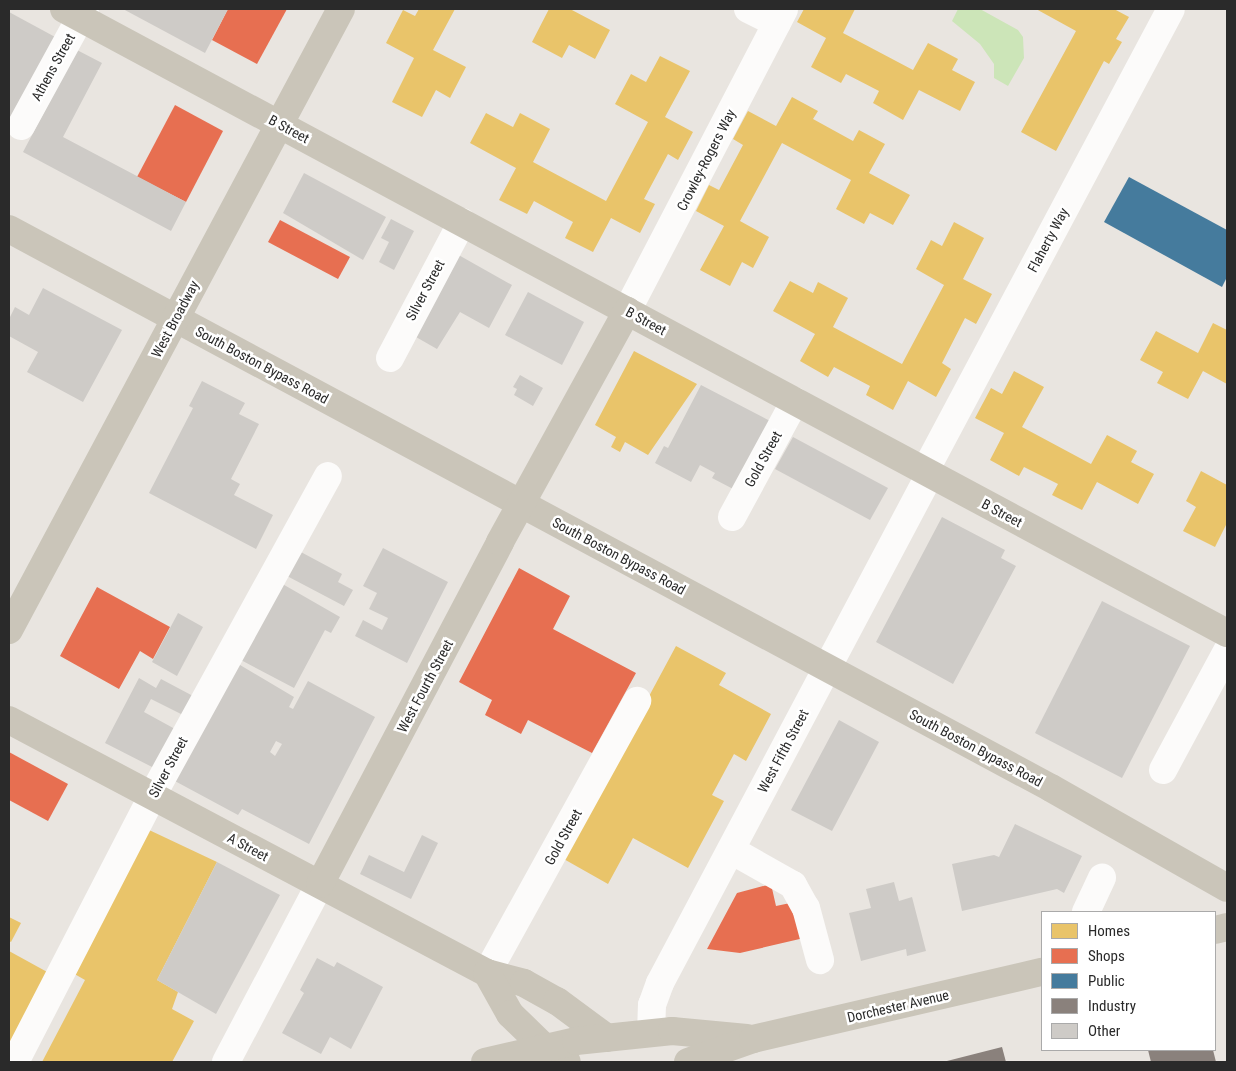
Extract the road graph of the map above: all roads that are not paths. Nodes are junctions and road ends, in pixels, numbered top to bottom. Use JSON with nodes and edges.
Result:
{"nodes":[{"id":1,"x":341,"y":9,"type":"edge"},
{"id":2,"x":748,"y":9,"type":"edge"},
{"id":3,"x":1171,"y":9,"type":"edge"},
{"id":4,"x":76,"y":11,"type":"edge"},
{"id":5,"x":780,"y":16,"type":"edge"},
{"id":6,"x":279,"y":124,"type":"junction"},
{"id":7,"x":21,"y":126,"type":"dead end"},
{"id":8,"x":462,"y":222,"type":"junction"},
{"id":9,"x":9,"y":229,"type":"edge"},
{"id":10,"x":627,"y":311,"type":"junction"},
{"id":11,"x":390,"y":358,"type":"dead end"},
{"id":12,"x":795,"y":402,"type":"junction"},
{"id":13,"x":928,"y":473,"type":"junction"},
{"id":14,"x":328,"y":476,"type":"dead end"},
{"id":15,"x":732,"y":517,"type":"dead end"},
{"id":16,"x":9,"y":630,"type":"edge"},
{"id":17,"x":1227,"y":633,"type":"edge"},
{"id":18,"x":1227,"y":651,"type":"edge"},
{"id":19,"x":637,"y":701,"type":"dead end"},
{"id":20,"x":9,"y":720,"type":"edge"},
{"id":21,"x":1163,"y":770,"type":"dead end"},
{"id":22,"x":152,"y":796,"type":"junction"},
{"id":23,"x":731,"y":850,"type":"junction"},
{"id":24,"x":1102,"y":878,"type":"dead end"},
{"id":25,"x":320,"y":884,"type":"junction"},
{"id":26,"x":1227,"y":888,"type":"edge"},
{"id":27,"x":1086,"y":911,"type":"edge"},
{"id":28,"x":820,"y":960,"type":"dead end"},
{"id":29,"x":1041,"y":972,"type":"edge"},
{"id":30,"x":487,"y":973,"type":"junction"},
{"id":31,"x":651,"y":1033,"type":"junction"},
{"id":32,"x":607,"y":1038,"type":"junction"},
{"id":33,"x":753,"y":1039,"type":"junction"},
{"id":34,"x":544,"y":1047,"type":"junction"},
{"id":35,"x":15,"y":1062,"type":"edge"},
{"id":36,"x":226,"y":1062,"type":"edge"},
{"id":37,"x":485,"y":1062,"type":"edge"},
{"id":38,"x":567,"y":1062,"type":"edge"},
{"id":39,"x":688,"y":1062,"type":"edge"}],
"edges":[{"from":1,"to":6,"type":"main road","name":"West Broadway"},
{"from":2,"to":5,"type":"street"},
{"from":3,"to":13,"type":"street","name":"Flaherty Way"},
{"from":4,"to":6,"type":"main road","name":"B Street"},
{"from":4,"to":7,"type":"street","name":"Athens Street"},
{"from":5,"to":10,"type":"street","name":"Crowley-Rogers Way"},
{"from":6,"to":8,"type":"main road","name":"B Street"},
{"from":6,"to":16,"type":"main road","name":"West Broadway"},
{"from":8,"to":10,"type":"main road","name":"B Street"},
{"from":8,"to":11,"type":"street","name":"Silver Street"},
{"from":9,"to":26,"type":"main road","name":"South Boston Bypass Road"},
{"from":10,"to":12,"type":"main road","name":"B Street"},
{"from":10,"to":25,"type":"main road","name":"West Fourth Street"},
{"from":12,"to":13,"type":"main road","name":"B Street"},
{"from":12,"to":15,"type":"street","name":"Gold Street"},
{"from":13,"to":17,"type":"main road","name":"B Street"},
{"from":13,"to":23,"type":"street","name":"West Fifth Street"},
{"from":14,"to":22,"type":"street","name":"Silver Street"},
{"from":18,"to":21,"type":"street"},
{"from":19,"to":30,"type":"street","name":"Gold Street"},
{"from":20,"to":22,"type":"main road","name":"A Street"},
{"from":22,"to":25,"type":"main road","name":"A Street"},
{"from":22,"to":35,"type":"street","name":"Silver Street"},
{"from":23,"to":28,"type":"street"},
{"from":23,"to":31,"type":"street","name":"West Fifth Street"},
{"from":24,"to":27,"type":"street"},
{"from":25,"to":30,"type":"main road","name":"A Street"},
{"from":25,"to":36,"type":"street","name":"West Fourth Street"},
{"from":29,"to":33,"type":"main road","name":"Dorchester Avenue"},
{"from":30,"to":32,"type":"main road","name":"A Street"},
{"from":30,"to":34,"type":"main road"},
{"from":31,"to":32,"type":"main road","name":"Dorchester Avenue"},
{"from":31,"to":33,"type":"main road","name":"Dorchester Avenue"},
{"from":32,"to":34,"type":"main road","name":"Dorchester Avenue"},
{"from":33,"to":39,"type":"main road","name":"Dorchester Avenue"},
{"from":34,"to":37,"type":"main road","name":"Dorchester Avenue"},
{"from":34,"to":38,"type":"main road"}]}
